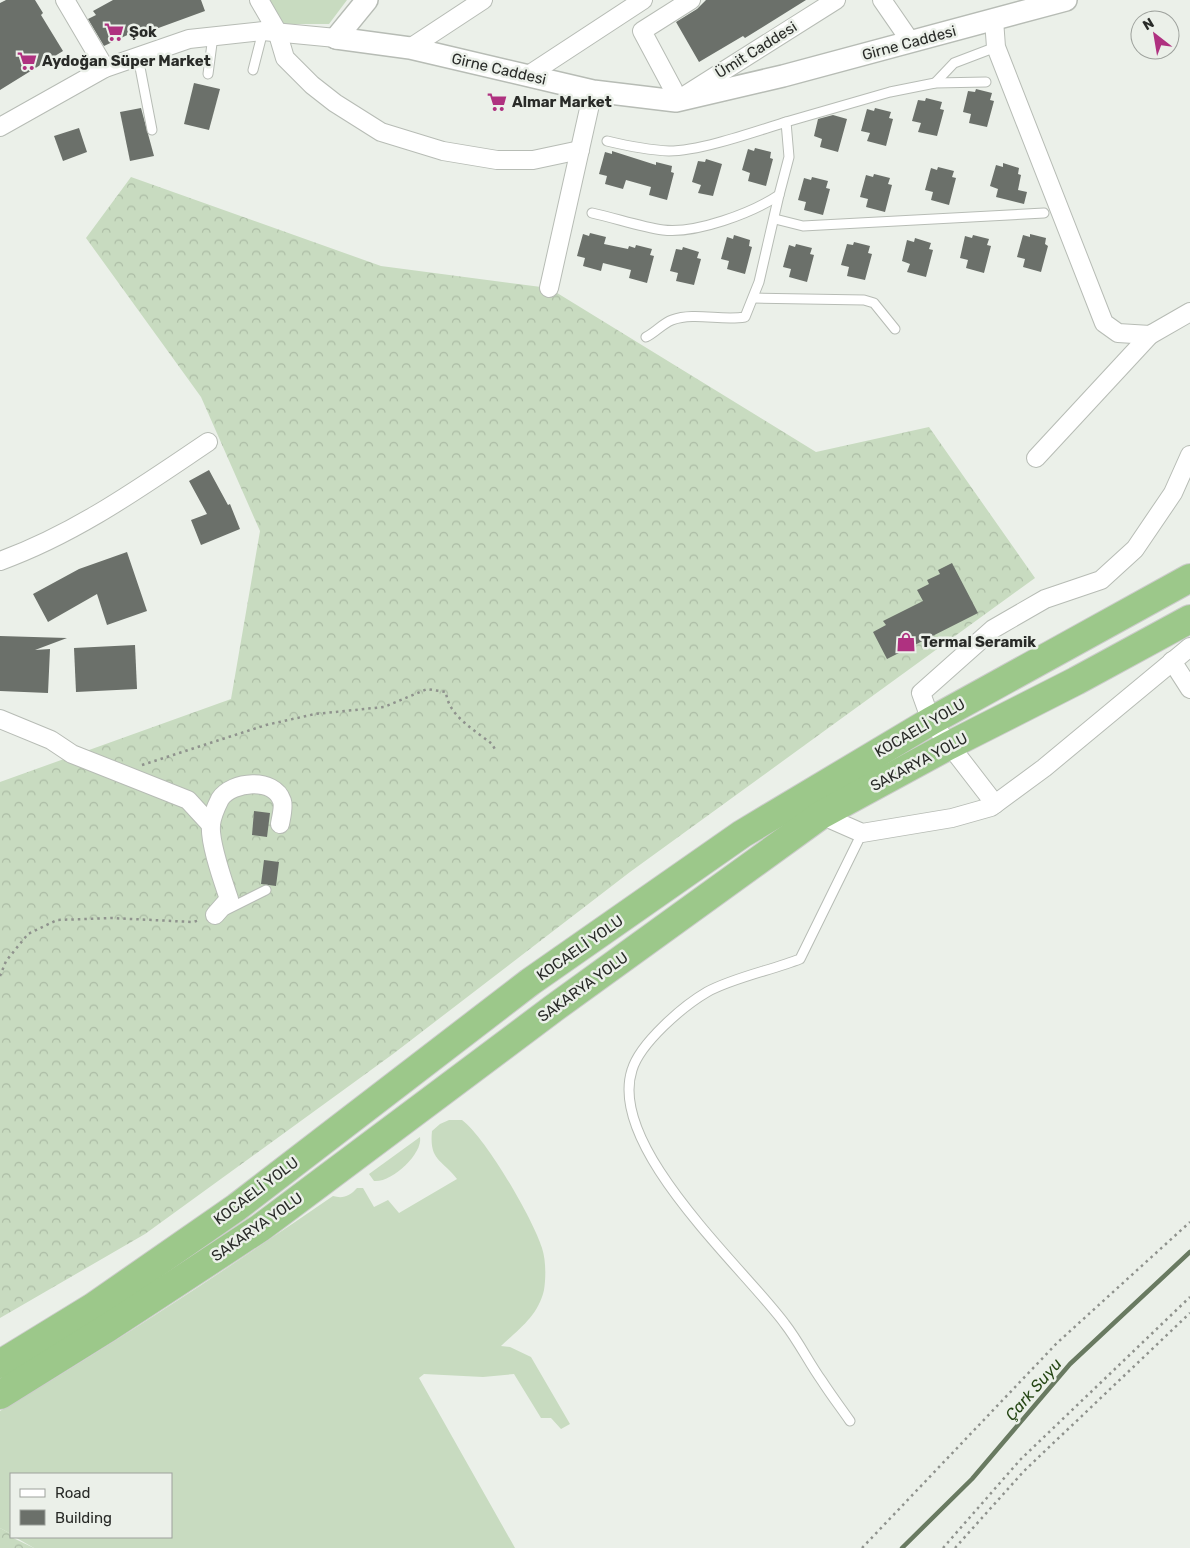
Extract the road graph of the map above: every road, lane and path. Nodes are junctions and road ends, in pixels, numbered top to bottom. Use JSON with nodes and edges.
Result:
{"nodes":[{"id":1,"x":65,"y":0,"type":"edge"},
{"id":2,"x":259,"y":0,"type":"edge"},
{"id":3,"x":367,"y":0,"type":"edge"},
{"id":4,"x":483,"y":0,"type":"edge"},
{"id":5,"x":643,"y":0,"type":"edge"},
{"id":6,"x":691,"y":0,"type":"edge"},
{"id":7,"x":836,"y":0,"type":"edge"},
{"id":8,"x":882,"y":0,"type":"edge"},
{"id":9,"x":1066,"y":0,"type":"edge"},
{"id":10,"x":994,"y":20,"type":"junction"},
{"id":11,"x":270,"y":31,"type":"junction"},
{"id":12,"x":213,"y":36,"type":"junction"},
{"id":13,"x":336,"y":38,"type":"junction"},
{"id":14,"x":911,"y":42,"type":"junction"},
{"id":15,"x":996,"y":47,"type":"junction"},
{"id":16,"x":410,"y":48,"type":"junction"},
{"id":17,"x":138,"y":57,"type":"junction"},
{"id":18,"x":105,"y":68,"type":"junction"},
{"id":19,"x":253,"y":70,"type":"dead end"},
{"id":20,"x":208,"y":74,"type":"dead end"},
{"id":21,"x":526,"y":76,"type":"junction"},
{"id":22,"x":986,"y":82,"type":"dead end"},
{"id":23,"x":935,"y":83,"type":"junction"},
{"id":24,"x":593,"y":92,"type":"junction"},
{"id":25,"x":676,"y":101,"type":"junction"},
{"id":26,"x":786,"y":122,"type":"junction"},
{"id":27,"x":0,"y":127,"type":"edge"},
{"id":28,"x":152,"y":130,"type":"dead end"},
{"id":29,"x":607,"y":141,"type":"dead end"},
{"id":30,"x":580,"y":150,"type":"junction"},
{"id":31,"x":779,"y":195,"type":"junction"},
{"id":32,"x":1044,"y":213,"type":"dead end"},
{"id":33,"x":592,"y":214,"type":"dead end"},
{"id":34,"x":775,"y":219,"type":"junction"},
{"id":35,"x":549,"y":288,"type":"dead end"},
{"id":36,"x":754,"y":298,"type":"junction"},
{"id":37,"x":1190,"y":312,"type":"edge"},
{"id":38,"x":895,"y":329,"type":"dead end"},
{"id":39,"x":1150,"y":335,"type":"junction"},
{"id":40,"x":646,"y":337,"type":"dead end"},
{"id":41,"x":208,"y":442,"type":"dead end"},
{"id":42,"x":1190,"y":455,"type":"edge"},
{"id":43,"x":1036,"y":458,"type":"dead end"},
{"id":44,"x":0,"y":561,"type":"edge"},
{"id":45,"x":1190,"y":578,"type":"edge"},
{"id":46,"x":1190,"y":619,"type":"edge"},
{"id":47,"x":1190,"y":648,"type":"edge"},
{"id":48,"x":1172,"y":660,"type":"junction"},
{"id":49,"x":1190,"y":689,"type":"edge"},
{"id":50,"x":0,"y":719,"type":"edge"},
{"id":51,"x":931,"y":721,"type":"junction"},
{"id":52,"x":948,"y":746,"type":"junction"},
{"id":53,"x":496,"y":751,"type":"dead end"},
{"id":54,"x":123,"y":775,"type":"junction"},
{"id":55,"x":995,"y":804,"type":"junction"},
{"id":56,"x":821,"y":815,"type":"junction"},
{"id":57,"x":280,"y":824,"type":"dead end"},
{"id":58,"x":211,"y":825,"type":"junction"},
{"id":59,"x":862,"y":833,"type":"junction"},
{"id":60,"x":266,"y":890,"type":"dead end"},
{"id":61,"x":215,"y":915,"type":"junction"},
{"id":62,"x":0,"y":976,"type":"edge"},
{"id":63,"x":1190,"y":1222,"type":"edge"},
{"id":64,"x":1190,"y":1296,"type":"edge"},
{"id":65,"x":1190,"y":1313,"type":"edge"},
{"id":66,"x":0,"y":1364,"type":"edge"},
{"id":67,"x":0,"y":1395,"type":"edge"},
{"id":68,"x":850,"y":1421,"type":"dead end"},
{"id":69,"x":862,"y":1548,"type":"edge"},
{"id":70,"x":943,"y":1548,"type":"edge"},
{"id":71,"x":955,"y":1548,"type":"edge"}],
"edges":[{"from":1,"to":18,"type":"street"},
{"from":2,"to":11,"type":"street"},
{"from":3,"to":13,"type":"street"},
{"from":4,"to":16,"type":"street"},
{"from":5,"to":21,"type":"street"},
{"from":6,"to":25,"type":"street"},
{"from":7,"to":25,"type":"street","name":"Ümit Caddesi"},
{"from":8,"to":14,"type":"street"},
{"from":9,"to":10,"type":"street","name":"Girne Caddesi"},
{"from":10,"to":14,"type":"street","name":"Girne Caddesi"},
{"from":10,"to":15,"type":"street"},
{"from":11,"to":12,"type":"street","name":"Girne Caddesi"},
{"from":11,"to":13,"type":"street","name":"Girne Caddesi"},
{"from":11,"to":19,"type":"lane"},
{"from":11,"to":30,"type":"street"},
{"from":12,"to":17,"type":"street","name":"Girne Caddesi"},
{"from":12,"to":20,"type":"lane"},
{"from":13,"to":16,"type":"street","name":"Girne Caddesi"},
{"from":14,"to":25,"type":"street","name":"Girne Caddesi"},
{"from":15,"to":23,"type":"lane"},
{"from":15,"to":39,"type":"street"},
{"from":16,"to":21,"type":"street","name":"Girne Caddesi"},
{"from":17,"to":18,"type":"street","name":"Girne Caddesi"},
{"from":17,"to":28,"type":"lane"},
{"from":18,"to":27,"type":"street","name":"Girne Caddesi"},
{"from":21,"to":24,"type":"street","name":"Girne Caddesi"},
{"from":22,"to":23,"type":"lane"},
{"from":23,"to":26,"type":"lane"},
{"from":24,"to":25,"type":"street","name":"Girne Caddesi"},
{"from":24,"to":30,"type":"street"},
{"from":26,"to":29,"type":"lane"},
{"from":26,"to":31,"type":"lane"},
{"from":30,"to":35,"type":"street"},
{"from":31,"to":33,"type":"lane"},
{"from":31,"to":34,"type":"lane"},
{"from":32,"to":34,"type":"lane"},
{"from":34,"to":36,"type":"lane"},
{"from":36,"to":38,"type":"lane"},
{"from":36,"to":40,"type":"lane"},
{"from":37,"to":39,"type":"street"},
{"from":39,"to":43,"type":"street"},
{"from":41,"to":44,"type":"street"},
{"from":42,"to":51,"type":"street"},
{"from":45,"to":51,"type":"highway","name":"KOCAELİ YOLU"},
{"from":46,"to":52,"type":"highway","name":"SAKARYA YOLU"},
{"from":47,"to":48,"type":"street"},
{"from":48,"to":49,"type":"street"},
{"from":48,"to":55,"type":"street"},
{"from":50,"to":54,"type":"street"},
{"from":51,"to":52,"type":"street"},
{"from":51,"to":66,"type":"highway","name":"KOCAELİ YOLU"},
{"from":52,"to":55,"type":"street"},
{"from":52,"to":56,"type":"highway","name":"SAKARYA YOLU"},
{"from":53,"to":54,"type":"path"},
{"from":54,"to":58,"type":"street"},
{"from":55,"to":59,"type":"street"},
{"from":56,"to":59,"type":"street"},
{"from":56,"to":67,"type":"highway","name":"SAKARYA YOLU"},
{"from":57,"to":58,"type":"street"},
{"from":58,"to":61,"type":"street"},
{"from":59,"to":68,"type":"lane"},
{"from":60,"to":61,"type":"lane"},
{"from":61,"to":62,"type":"path"},
{"from":63,"to":69,"type":"path"},
{"from":64,"to":70,"type":"path"},
{"from":65,"to":71,"type":"path"}]}
